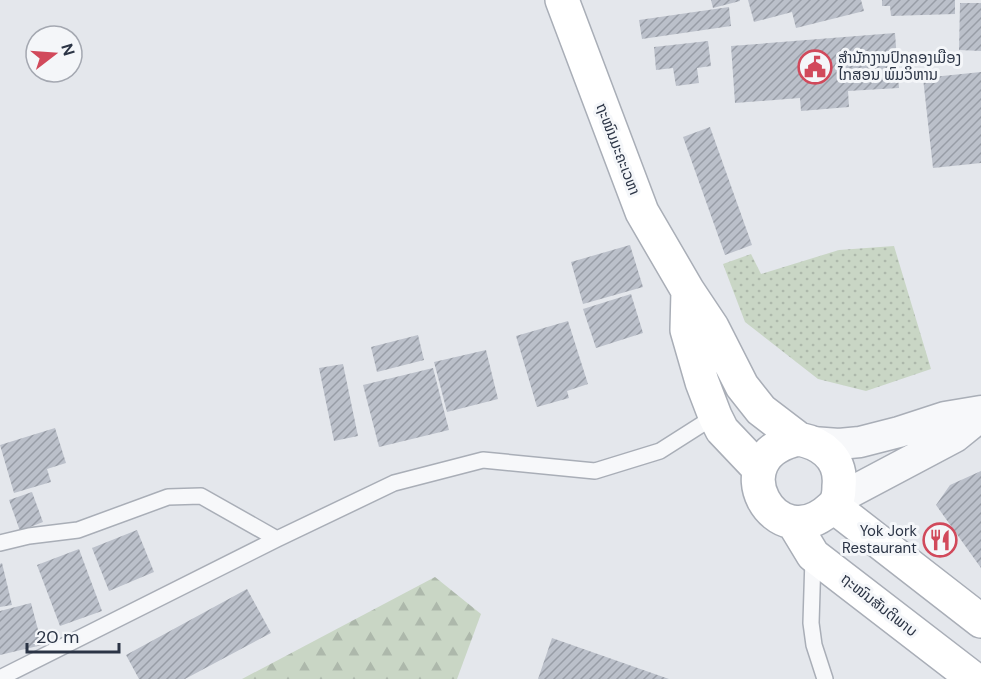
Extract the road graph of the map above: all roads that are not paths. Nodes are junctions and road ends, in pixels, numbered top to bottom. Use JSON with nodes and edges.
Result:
{"nodes":[{"id":1,"x":562,"y":0,"type":"edge"},
{"id":2,"x":687,"y":291,"type":"junction"},
{"id":3,"x":981,"y":411,"type":"edge"},
{"id":4,"x":715,"y":416,"type":"junction"},
{"id":5,"x":981,"y":416,"type":"edge"},
{"id":6,"x":805,"y":441,"type":"junction"},
{"id":7,"x":759,"y":469,"type":"junction"},
{"id":8,"x":835,"y":503,"type":"junction"},
{"id":9,"x":793,"y":522,"type":"junction"},
{"id":10,"x":277,"y":539,"type":"junction"},
{"id":11,"x":0,"y":543,"type":"edge"},
{"id":12,"x":813,"y":555,"type":"junction"},
{"id":13,"x":981,"y":621,"type":"edge"},
{"id":14,"x":0,"y":678,"type":"edge"},
{"id":15,"x":825,"y":679,"type":"edge"},
{"id":16,"x":974,"y":679,"type":"edge"}],
"edges":[{"from":1,"to":2,"type":"street","name":"ຖະໜົນມະຄະເວຫາ"},
{"from":2,"to":4,"type":"street"},
{"from":2,"to":6,"type":"street","name":"ຖະໜົນມະຄະເວຫາ"},
{"from":3,"to":6,"type":"street"},
{"from":4,"to":7,"type":"street"},
{"from":4,"to":10,"type":"lane"},
{"from":5,"to":8,"type":"street"},
{"from":6,"to":7,"type":"street"},
{"from":6,"to":8,"type":"street"},
{"from":7,"to":9,"type":"street"},
{"from":8,"to":9,"type":"street"},
{"from":8,"to":13,"type":"street"},
{"from":9,"to":12,"type":"street","name":"ຖະໜົນສັນຕິພາບ"},
{"from":10,"to":11,"type":"lane"},
{"from":10,"to":14,"type":"lane"},
{"from":12,"to":15,"type":"lane"},
{"from":12,"to":16,"type":"street","name":"ຖະໜົນສັນຕິພາບ"}]}
